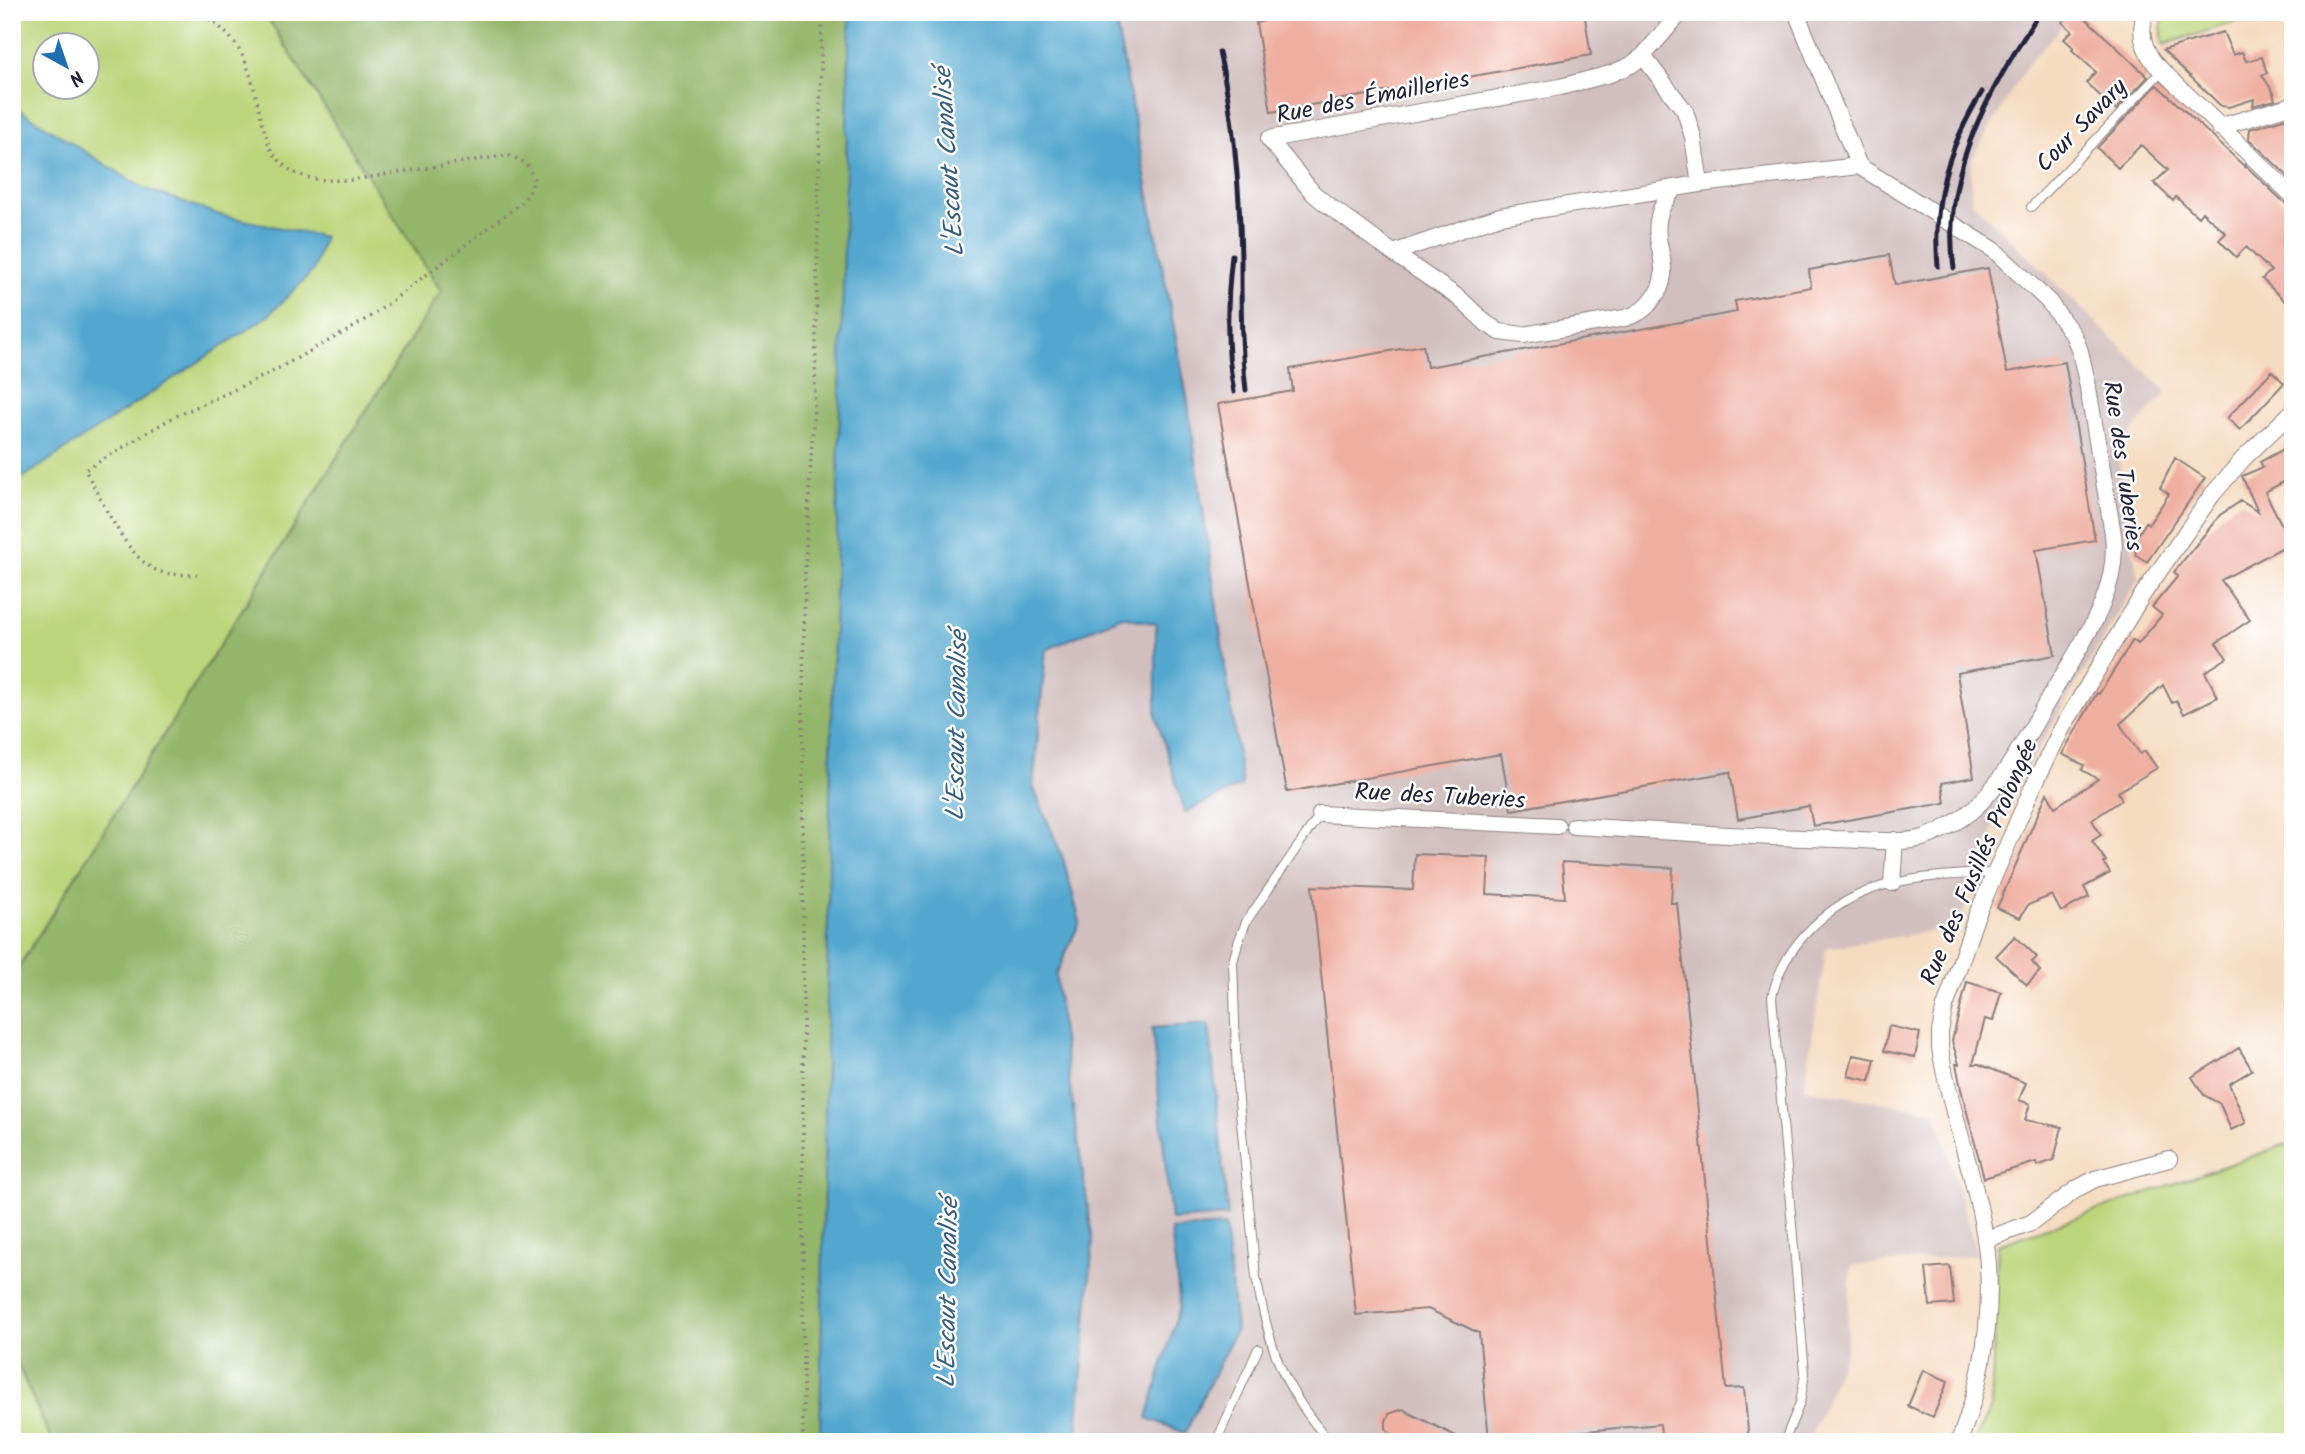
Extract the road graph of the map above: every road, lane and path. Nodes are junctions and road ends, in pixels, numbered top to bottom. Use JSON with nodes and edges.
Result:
{"nodes":[{"id":1,"x":197,"y":12,"type":"edge"},
{"id":2,"x":822,"y":12,"type":"edge"},
{"id":3,"x":1681,"y":12,"type":"edge"},
{"id":4,"x":1796,"y":12,"type":"edge"},
{"id":5,"x":2140,"y":14,"type":"edge"},
{"id":6,"x":1643,"y":56,"type":"junction"},
{"id":7,"x":2161,"y":72,"type":"junction"},
{"id":8,"x":2293,"y":105,"type":"edge"},
{"id":9,"x":2219,"y":127,"type":"junction"},
{"id":10,"x":1859,"y":166,"type":"junction"},
{"id":11,"x":1700,"y":184,"type":"junction"},
{"id":12,"x":1675,"y":188,"type":"junction"},
{"id":13,"x":2293,"y":196,"type":"edge"},
{"id":14,"x":2031,"y":207,"type":"dead end"},
{"id":15,"x":1393,"y":253,"type":"junction"},
{"id":16,"x":2293,"y":411,"type":"edge"},
{"id":17,"x":197,"y":575,"type":"dead end"},
{"id":18,"x":1320,"y":814,"type":"joint"},
{"id":19,"x":1895,"y":840,"type":"junction"},
{"id":20,"x":1995,"y":873,"type":"junction"},
{"id":21,"x":1892,"y":883,"type":"junction"},
{"id":22,"x":2169,"y":1159,"type":"dead end"},
{"id":23,"x":1985,"y":1240,"type":"junction"},
{"id":24,"x":1258,"y":1349,"type":"dead end"},
{"id":25,"x":2293,"y":1438,"type":"edge"},
{"id":26,"x":803,"y":1442,"type":"edge"},
{"id":27,"x":1216,"y":1442,"type":"edge"},
{"id":28,"x":1329,"y":1442,"type":"edge"},
{"id":29,"x":1784,"y":1442,"type":"edge"},
{"id":30,"x":1959,"y":1442,"type":"edge"},
{"id":31,"x":2285,"y":1442,"type":"edge"}],
"edges":[{"from":1,"to":17,"type":"path"},
{"from":2,"to":26,"type":"path"},
{"from":3,"to":6,"type":"street","name":"Rue des Émailleries"},
{"from":4,"to":10,"type":"street"},
{"from":5,"to":7,"type":"street"},
{"from":6,"to":11,"type":"street"},
{"from":6,"to":15,"type":"street","name":"Rue des Émailleries"},
{"from":7,"to":9,"type":"street"},
{"from":7,"to":14,"type":"lane","name":"Cour Savary"},
{"from":8,"to":9,"type":"street"},
{"from":9,"to":13,"type":"street"},
{"from":10,"to":11,"type":"street"},
{"from":10,"to":19,"type":"street","name":"Rue des Tuberies"},
{"from":11,"to":12,"type":"street"},
{"from":12,"to":15,"type":"street"},
{"from":12,"to":15,"type":"street"},
{"from":16,"to":20,"type":"street","name":"Rue des Fusillés Prolongée"},
{"from":18,"to":19,"type":"street","name":"Rue des Tuberies"},
{"from":18,"to":28,"type":"lane"},
{"from":19,"to":21,"type":"street"},
{"from":20,"to":21,"type":"lane"},
{"from":20,"to":23,"type":"street","name":"Rue des Fusillés Prolongée"},
{"from":21,"to":29,"type":"lane"},
{"from":22,"to":23,"type":"street"},
{"from":23,"to":30,"type":"street","name":"Rue des Fusillés Prolongée"},
{"from":24,"to":27,"type":"lane"},
{"from":25,"to":31,"type":"street"}]}
